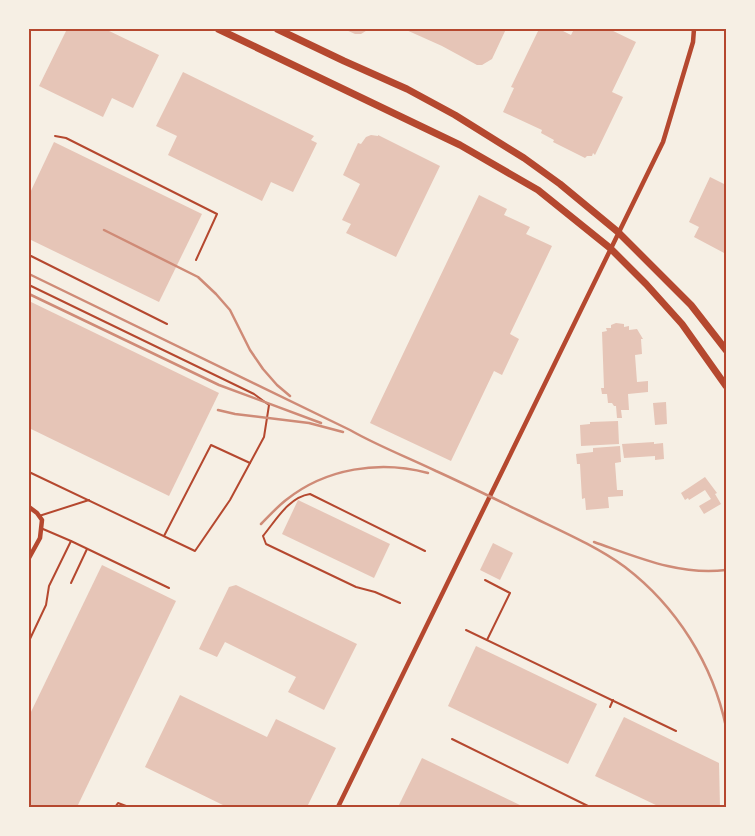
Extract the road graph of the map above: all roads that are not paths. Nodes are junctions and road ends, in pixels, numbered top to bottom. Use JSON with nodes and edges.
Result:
{"nodes":[{"id":1,"x":218,"y":29,"type":"edge"},
{"id":2,"x":277,"y":29,"type":"edge"},
{"id":3,"x":694,"y":29,"type":"edge"},
{"id":4,"x":55,"y":136,"type":"dead end"},
{"id":5,"x":618,"y":232,"type":"junction"},
{"id":6,"x":610,"y":248,"type":"junction"},
{"id":7,"x":29,"y":256,"type":"edge"},
{"id":8,"x":196,"y":260,"type":"dead end"},
{"id":9,"x":29,"y":285,"type":"edge"},
{"id":10,"x":167,"y":324,"type":"dead end"},
{"id":11,"x":726,"y":350,"type":"edge"},
{"id":12,"x":726,"y":386,"type":"edge"},
{"id":13,"x":250,"y":463,"type":"junction"},
{"id":14,"x":29,"y":472,"type":"edge"},
{"id":15,"x":89,"y":500,"type":"junction"},
{"id":16,"x":29,"y":507,"type":"edge"},
{"id":17,"x":41,"y":518,"type":"junction"},
{"id":18,"x":42,"y":529,"type":"junction"},
{"id":19,"x":164,"y":536,"type":"junction"},
{"id":20,"x":70,"y":541,"type":"junction"},
{"id":21,"x":87,"y":549,"type":"junction"},
{"id":22,"x":425,"y":551,"type":"dead end"},
{"id":23,"x":29,"y":558,"type":"edge"},
{"id":24,"x":485,"y":580,"type":"dead end"},
{"id":25,"x":71,"y":583,"type":"dead end"},
{"id":26,"x":169,"y":588,"type":"dead end"},
{"id":27,"x":400,"y":603,"type":"dead end"},
{"id":28,"x":466,"y":630,"type":"dead end"},
{"id":29,"x":487,"y":640,"type":"junction"},
{"id":30,"x":29,"y":641,"type":"edge"},
{"id":31,"x":614,"y":700,"type":"junction"},
{"id":32,"x":610,"y":707,"type":"dead end"},
{"id":33,"x":676,"y":731,"type":"dead end"},
{"id":34,"x":452,"y":739,"type":"dead end"},
{"id":35,"x":126,"y":806,"type":"edge"},
{"id":36,"x":116,"y":807,"type":"edge"},
{"id":37,"x":338,"y":807,"type":"edge"},
{"id":38,"x":590,"y":807,"type":"edge"}],
"edges":[{"from":1,"to":6,"type":"main road"},
{"from":2,"to":5,"type":"main road"},
{"from":3,"to":5,"type":"street"},
{"from":4,"to":8,"type":"lane"},
{"from":5,"to":6,"type":"street"},
{"from":5,"to":11,"type":"main road"},
{"from":6,"to":12,"type":"main road"},
{"from":6,"to":37,"type":"street"},
{"from":7,"to":10,"type":"lane"},
{"from":9,"to":13,"type":"lane"},
{"from":13,"to":19,"type":"lane"},
{"from":13,"to":19,"type":"lane"},
{"from":14,"to":15,"type":"lane"},
{"from":15,"to":17,"type":"lane"},
{"from":15,"to":19,"type":"lane"},
{"from":16,"to":17,"type":"street"},
{"from":17,"to":18,"type":"street"},
{"from":18,"to":20,"type":"lane"},
{"from":18,"to":23,"type":"street"},
{"from":20,"to":21,"type":"lane"},
{"from":20,"to":30,"type":"lane"},
{"from":21,"to":25,"type":"lane"},
{"from":21,"to":26,"type":"lane"},
{"from":22,"to":27,"type":"lane"},
{"from":24,"to":29,"type":"lane"},
{"from":28,"to":29,"type":"lane"},
{"from":29,"to":31,"type":"lane"},
{"from":31,"to":32,"type":"lane"},
{"from":31,"to":33,"type":"lane"},
{"from":34,"to":38,"type":"lane"},
{"from":35,"to":36,"type":"lane"}]}
